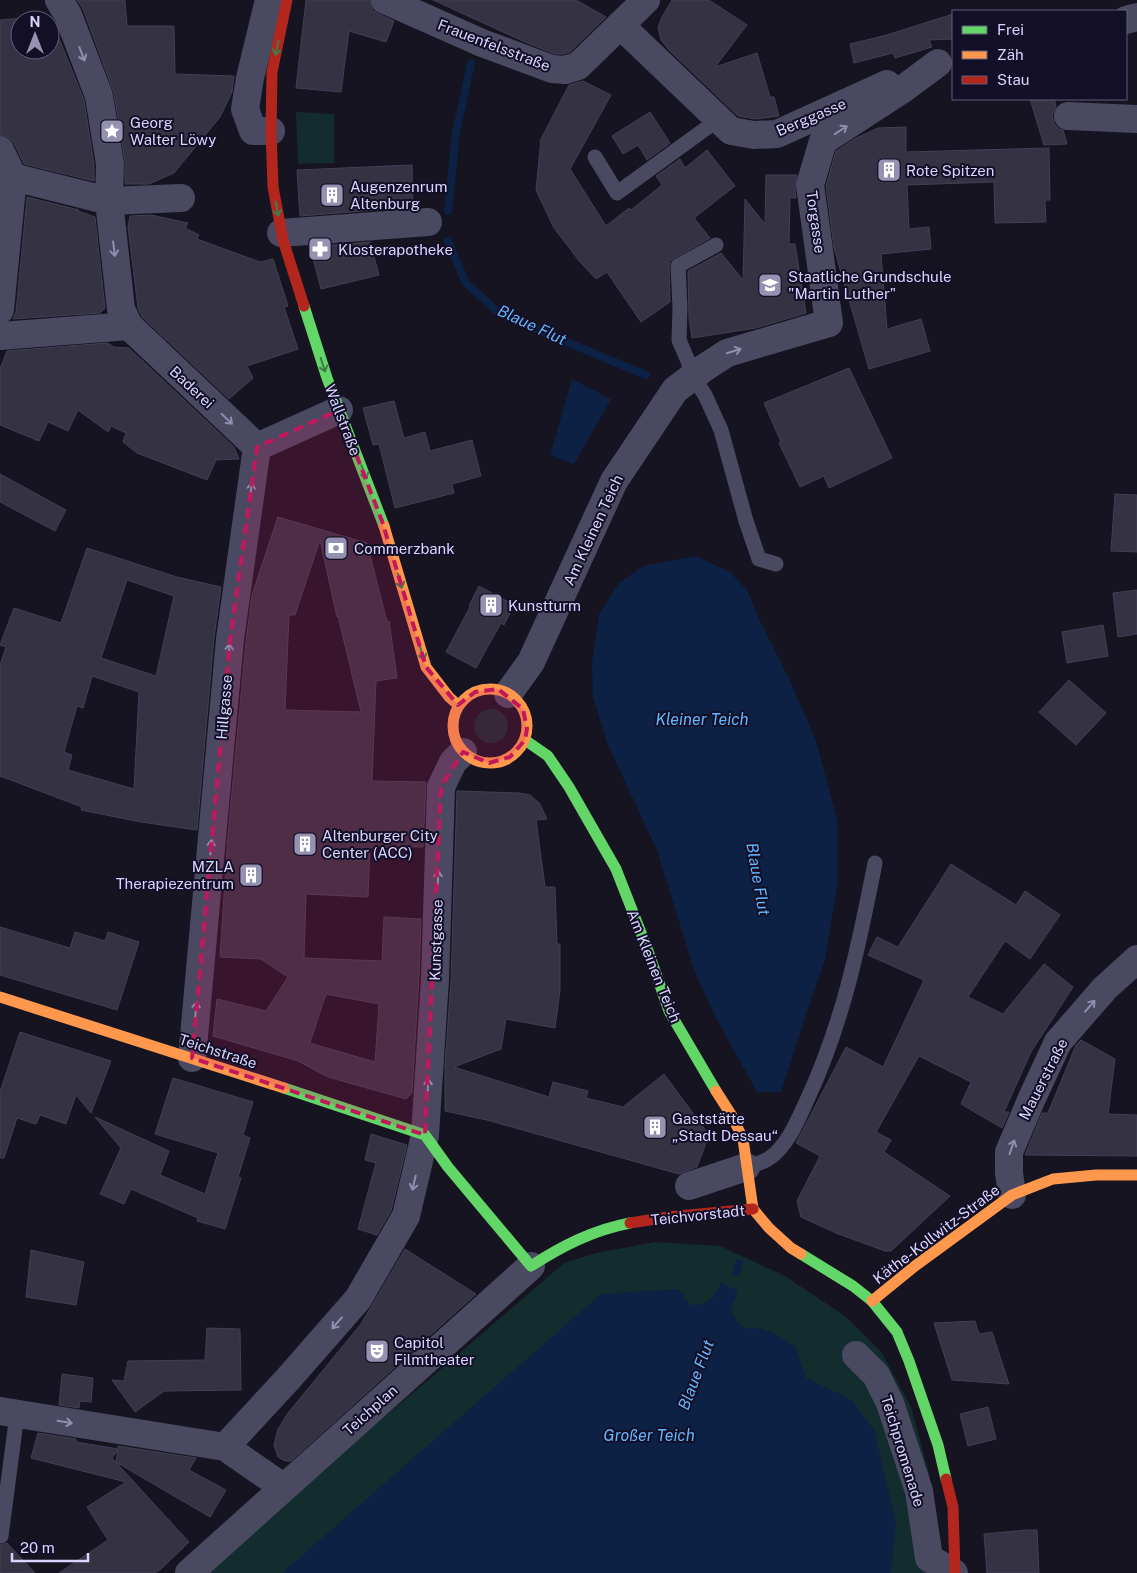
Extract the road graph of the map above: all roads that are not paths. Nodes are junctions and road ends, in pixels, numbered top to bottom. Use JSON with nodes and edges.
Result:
{"nodes":[{"id":1,"x":59,"y":0,"type":"edge"},
{"id":2,"x":269,"y":0,"type":"edge"},
{"id":3,"x":287,"y":0,"type":"edge"},
{"id":4,"x":385,"y":0,"type":"edge"},
{"id":5,"x":646,"y":0,"type":"edge"},
{"id":6,"x":620,"y":25,"type":"junction"},
{"id":7,"x":946,"y":61,"type":"edge"},
{"id":8,"x":1068,"y":116,"type":"dead end"},
{"id":9,"x":719,"y":119,"type":"junction"},
{"id":10,"x":1137,"y":119,"type":"edge"},
{"id":11,"x":271,"y":131,"type":"junction"},
{"id":12,"x":0,"y":150,"type":"edge"},
{"id":13,"x":595,"y":157,"type":"dead end"},
{"id":14,"x":13,"y":177,"type":"junction"},
{"id":15,"x":181,"y":198,"type":"dead end"},
{"id":16,"x":109,"y":201,"type":"junction"},
{"id":17,"x":428,"y":222,"type":"dead end"},
{"id":18,"x":281,"y":233,"type":"junction"},
{"id":19,"x":716,"y":245,"type":"dead end"},
{"id":20,"x":0,"y":310,"type":"edge"},
{"id":21,"x":129,"y":326,"type":"junction"},
{"id":22,"x":0,"y":336,"type":"edge"},
{"id":23,"x":693,"y":377,"type":"junction"},
{"id":24,"x":339,"y":410,"type":"junction"},
{"id":25,"x":257,"y":447,"type":"junction"},
{"id":26,"x":776,"y":564,"type":"dead end"},
{"id":27,"x":508,"y":694,"type":"junction"},
{"id":28,"x":458,"y":705,"type":"junction"},
{"id":29,"x":524,"y":740,"type":"junction"},
{"id":30,"x":463,"y":752,"type":"junction"},
{"id":31,"x":875,"y":863,"type":"dead end"},
{"id":32,"x":1137,"y":959,"type":"edge"},
{"id":33,"x":0,"y":997,"type":"edge"},
{"id":34,"x":192,"y":1058,"type":"junction"},
{"id":35,"x":425,"y":1135,"type":"junction"},
{"id":36,"x":746,"y":1167,"type":"junction"},
{"id":37,"x":1137,"y":1175,"type":"edge"},
{"id":38,"x":689,"y":1186,"type":"dead end"},
{"id":39,"x":1012,"y":1195,"type":"junction"},
{"id":40,"x":753,"y":1209,"type":"junction"},
{"id":41,"x":531,"y":1266,"type":"junction"},
{"id":42,"x":872,"y":1301,"type":"junction"},
{"id":43,"x":856,"y":1355,"type":"dead end"},
{"id":44,"x":8,"y":1412,"type":"edge"},
{"id":45,"x":225,"y":1448,"type":"junction"},
{"id":46,"x":283,"y":1487,"type":"junction"},
{"id":47,"x":1,"y":1536,"type":"dead end"},
{"id":48,"x":188,"y":1573,"type":"edge"},
{"id":49,"x":955,"y":1573,"type":"edge"}],
"edges":[{"from":1,"to":16,"type":"street","name":"Baderei","one_way":true},
{"from":2,"to":11,"type":"street"},
{"from":3,"to":11,"type":"street","name":"Wallstraße","one_way":true},
{"from":4,"to":6,"type":"street","name":"Frauenfelsstraße"},
{"from":5,"to":6,"type":"street"},
{"from":6,"to":9,"type":"street","name":"Berggasse"},
{"from":7,"to":9,"type":"street","name":"Berggasse"},
{"from":23,"to":7,"type":"street","name":"Torgasse","one_way":true},
{"from":8,"to":10,"type":"street"},
{"from":9,"to":13,"type":"lane"},
{"from":11,"to":18,"type":"street","name":"Wallstraße","one_way":true},
{"from":12,"to":14,"type":"street"},
{"from":14,"to":16,"type":"street"},
{"from":14,"to":20,"type":"street"},
{"from":15,"to":16,"type":"street"},
{"from":16,"to":21,"type":"street","name":"Baderei","one_way":true},
{"from":17,"to":18,"type":"street"},
{"from":18,"to":24,"type":"street","name":"Wallstraße","one_way":true},
{"from":19,"to":23,"type":"lane"},
{"from":21,"to":22,"type":"street"},
{"from":21,"to":25,"type":"street","name":"Baderei","one_way":true},
{"from":23,"to":26,"type":"lane"},
{"from":23,"to":27,"type":"street","name":"Am Kleinen Teich"},
{"from":24,"to":25,"type":"street"},
{"from":24,"to":28,"type":"street","name":"Wallstraße","one_way":true},
{"from":34,"to":25,"type":"street","name":"Hillgasse","one_way":true},
{"from":27,"to":28,"type":"street"},
{"from":27,"to":29,"type":"street"},
{"from":28,"to":30,"type":"street"},
{"from":29,"to":30,"type":"street"},
{"from":29,"to":36,"type":"street","name":"Am Kleinen Teich"},
{"from":35,"to":30,"type":"street","name":"Kunstgasse","one_way":true},
{"from":31,"to":36,"type":"lane","name":"Teichvorstadt"},
{"from":39,"to":32,"type":"street","name":"Mauerstraße","one_way":true},
{"from":33,"to":34,"type":"street","name":"Teichstraße"},
{"from":34,"to":35,"type":"street","name":"Teichstraße"},
{"from":35,"to":41,"type":"street"},
{"from":35,"to":45,"type":"street","one_way":true},
{"from":36,"to":38,"type":"street","name":"Teichvorstadt"},
{"from":36,"to":40,"type":"street","name":"Am Kleinen Teich"},
{"from":37,"to":39,"type":"street","name":"Käthe-Kollwitz-Straße"},
{"from":39,"to":42,"type":"street","name":"Käthe-Kollwitz-Straße"},
{"from":40,"to":41,"type":"street","name":"Teichvorstadt"},
{"from":40,"to":42,"type":"street","name":"Teichvorstadt"},
{"from":41,"to":46,"type":"street","name":"Teichplan"},
{"from":42,"to":49,"type":"street","name":"Teichvorstadt"},
{"from":43,"to":49,"type":"street","name":"Teichpromenade"},
{"from":44,"to":45,"type":"street","one_way":true},
{"from":44,"to":47,"type":"lane"},
{"from":45,"to":46,"type":"street"},
{"from":46,"to":48,"type":"street","name":"Teichplan"}]}
